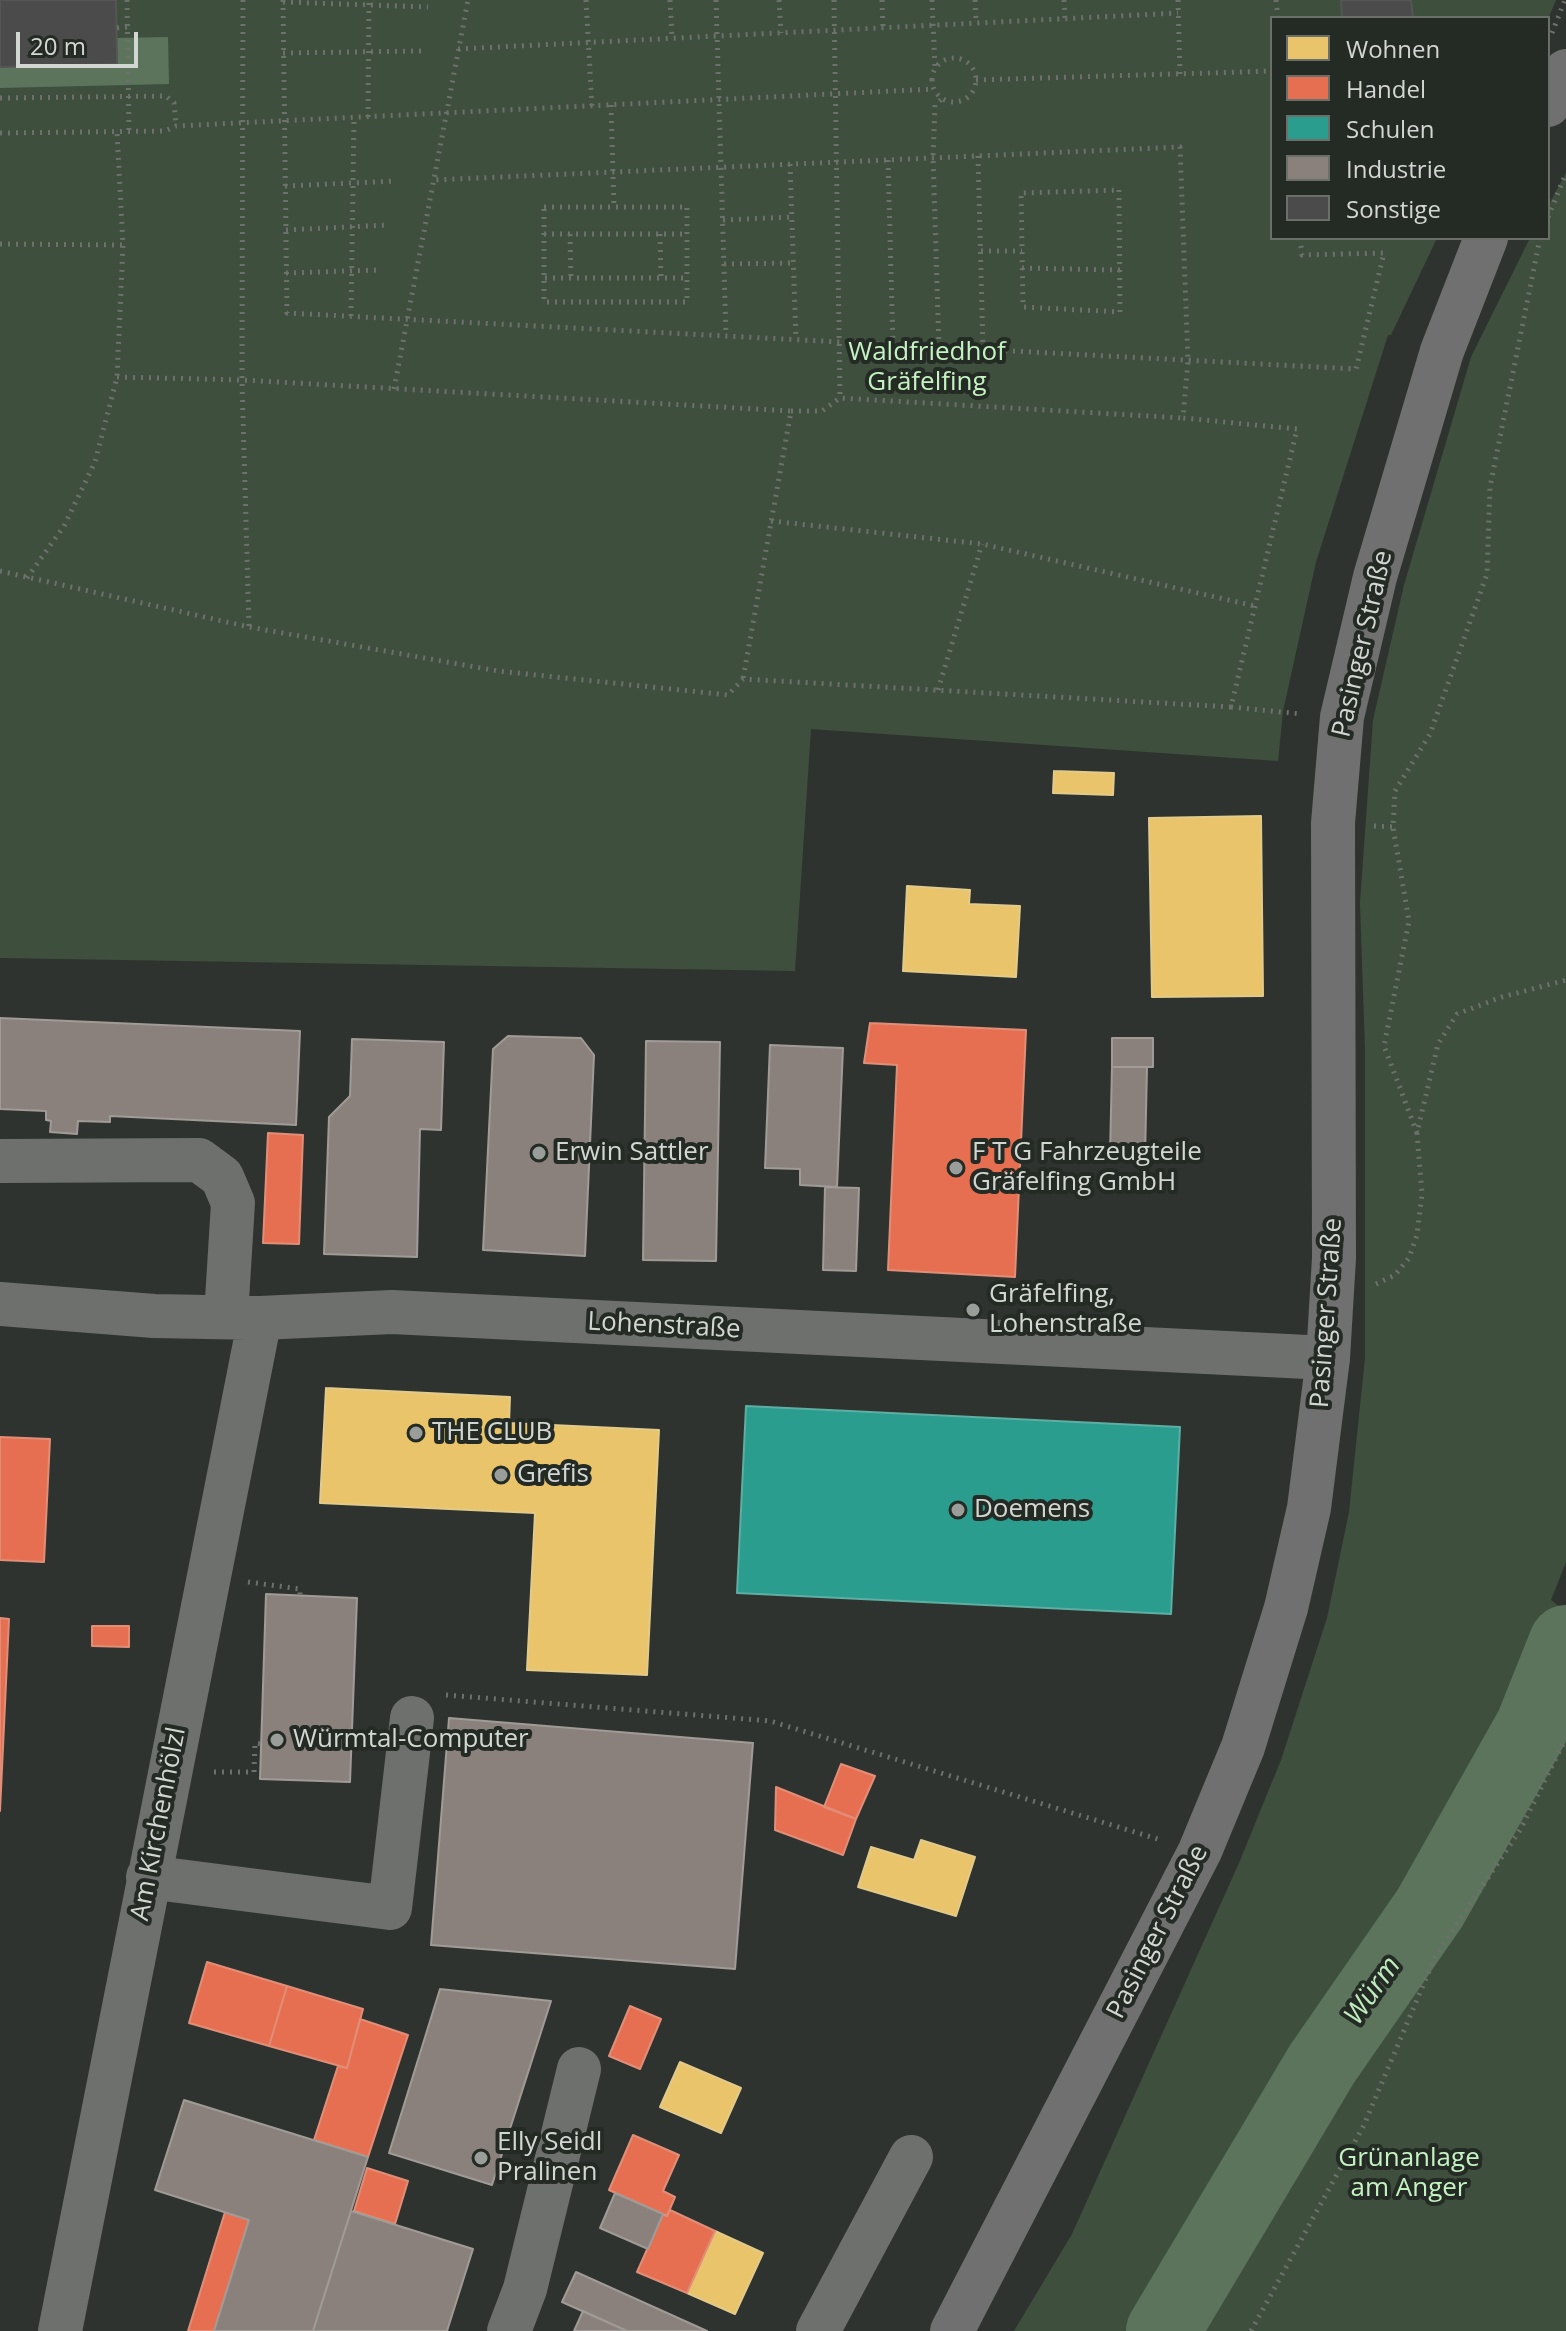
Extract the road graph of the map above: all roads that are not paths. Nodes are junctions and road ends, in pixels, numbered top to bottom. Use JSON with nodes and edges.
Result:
{"nodes":[{"id":1,"x":1566,"y":71,"type":"edge"},
{"id":2,"x":1550,"y":101,"type":"edge"},
{"id":3,"x":1485,"y":240,"type":"edge"},
{"id":4,"x":0,"y":1161,"type":"edge"},
{"id":5,"x":0,"y":1304,"type":"edge"},
{"id":6,"x":243,"y":1317,"type":"junction"},
{"id":7,"x":1328,"y":1358,"type":"junction"},
{"id":8,"x":412,"y":1718,"type":"road end"},
{"id":9,"x":148,"y":1877,"type":"junction"},
{"id":10,"x":579,"y":2069,"type":"dead end"},
{"id":11,"x":911,"y":2157,"type":"dead end"},
{"id":12,"x":60,"y":2331,"type":"edge"},
{"id":13,"x":509,"y":2331,"type":"edge"},
{"id":14,"x":818,"y":2331,"type":"edge"},
{"id":15,"x":952,"y":2331,"type":"edge"}],
"edges":[{"from":1,"to":2,"type":"main road"},
{"from":3,"to":7,"type":"main road","name":"Pasinger Straße"},
{"from":4,"to":6,"type":"street","name":"Am Kirchenhölzl"},
{"from":5,"to":6,"type":"street","name":"Lohenstraße"},
{"from":6,"to":7,"type":"street","name":"Lohenstraße"},
{"from":6,"to":9,"type":"street","name":"Am Kirchenhölzl"},
{"from":7,"to":15,"type":"main road","name":"Pasinger Straße"},
{"from":8,"to":9,"type":"street"},
{"from":9,"to":12,"type":"street","name":"Am Kirchenhölzl"},
{"from":10,"to":13,"type":"street"},
{"from":11,"to":14,"type":"street"}]}
